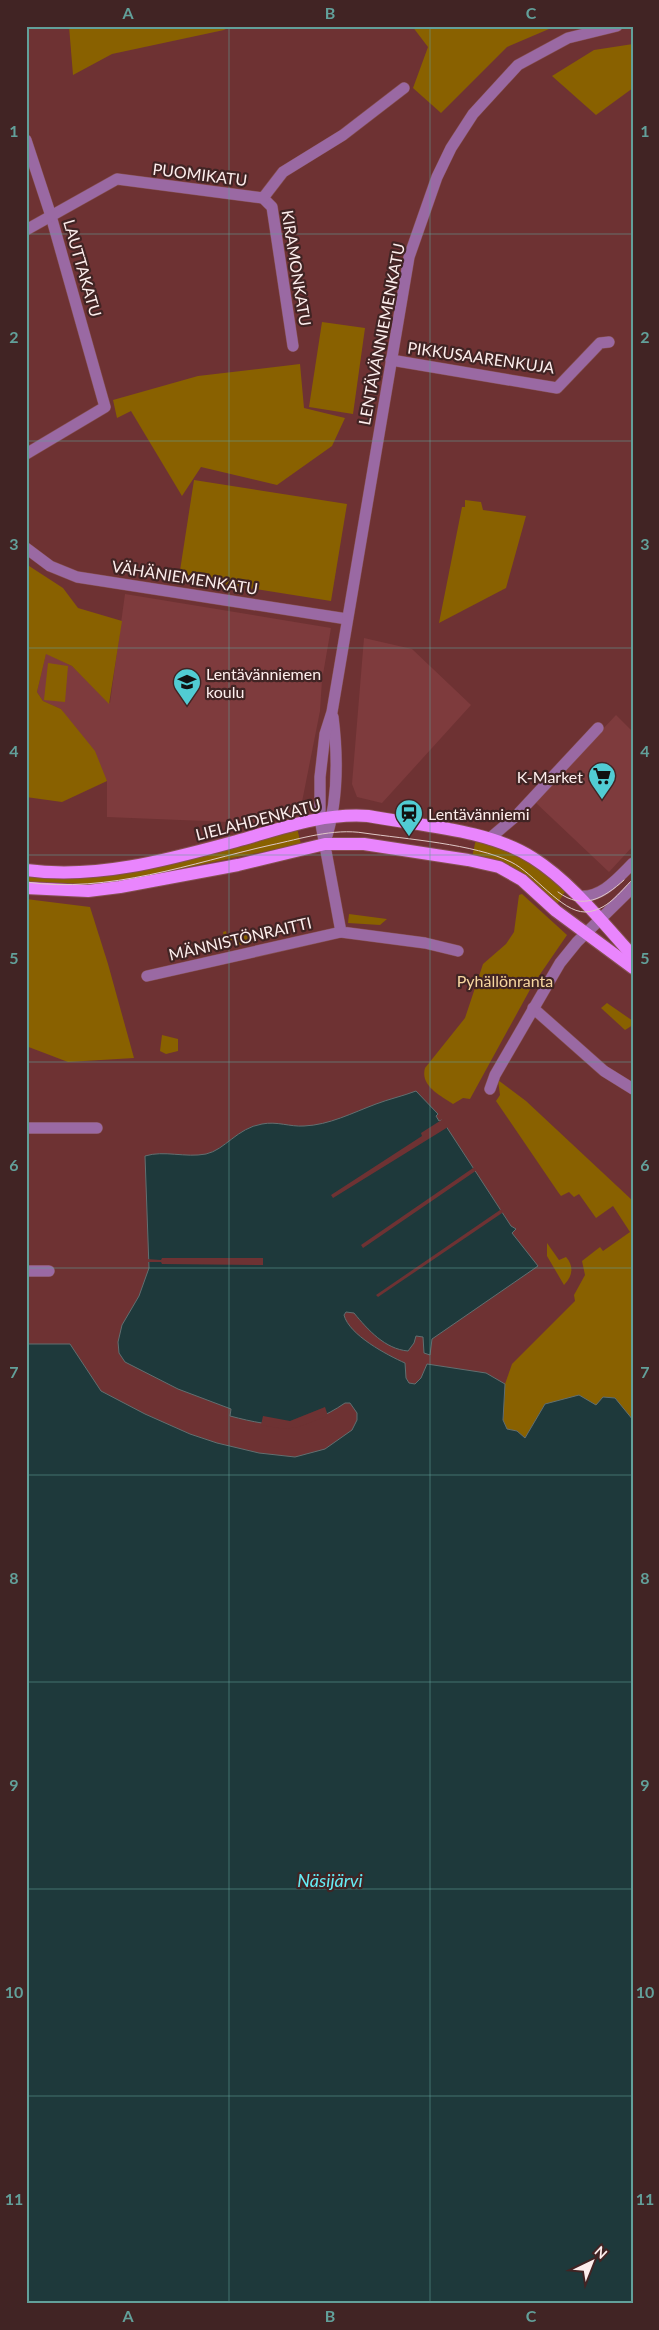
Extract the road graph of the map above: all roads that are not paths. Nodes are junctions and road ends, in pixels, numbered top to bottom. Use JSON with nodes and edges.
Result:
{"nodes":[{"id":1,"x":616,"y":26,"type":"edge"},
{"id":2,"x":404,"y":88,"type":"dead end"},
{"id":3,"x":26,"y":140,"type":"edge"},
{"id":4,"x":263,"y":198,"type":"junction"},
{"id":5,"x":51,"y":216,"type":"junction"},
{"id":6,"x":26,"y":230,"type":"edge"},
{"id":7,"x":609,"y":342,"type":"dead end"},
{"id":8,"x":293,"y":346,"type":"dead end"},
{"id":9,"x":391,"y":360,"type":"junction"},
{"id":10,"x":26,"y":454,"type":"edge"},
{"id":11,"x":26,"y":548,"type":"edge"},
{"id":12,"x":347,"y":618,"type":"junction"},
{"id":13,"x":332,"y":712,"type":"junction"},
{"id":14,"x":598,"y":728,"type":"dead end"},
{"id":15,"x":334,"y":817,"type":"junction"},
{"id":16,"x":320,"y":818,"type":"junction"},
{"id":17,"x":489,"y":839,"type":"junction"},
{"id":18,"x":324,"y":844,"type":"junction"},
{"id":19,"x":633,"y":863,"type":"edge"},
{"id":20,"x":26,"y":870,"type":"edge"},
{"id":21,"x":633,"y":887,"type":"edge"},
{"id":22,"x":26,"y":888,"type":"edge"},
{"id":23,"x":578,"y":896,"type":"junction"},
{"id":24,"x":600,"y":920,"type":"junction"},
{"id":25,"x":342,"y":932,"type":"junction"},
{"id":26,"x":585,"y":934,"type":"junction"},
{"id":27,"x":458,"y":951,"type":"dead end"},
{"id":28,"x":633,"y":956,"type":"edge"},
{"id":29,"x":633,"y":968,"type":"edge"},
{"id":30,"x":147,"y":976,"type":"dead end"},
{"id":31,"x":533,"y":1008,"type":"junction"},
{"id":32,"x":490,"y":1089,"type":"dead end"},
{"id":33,"x":633,"y":1089,"type":"edge"},
{"id":34,"x":26,"y":1128,"type":"edge"},
{"id":35,"x":96,"y":1128,"type":"dead end"},
{"id":36,"x":26,"y":1271,"type":"edge"},
{"id":37,"x":49,"y":1271,"type":"dead end"}],
"edges":[{"from":1,"to":9,"type":"street","name":"LENTÄVÄNNIEMENKATU"},
{"from":2,"to":4,"type":"street","name":"PUOMIKATU"},
{"from":3,"to":5,"type":"street","name":"LAUTTAKATU"},
{"from":4,"to":5,"type":"street","name":"PUOMIKATU"},
{"from":4,"to":8,"type":"street","name":"KIRAMONKATU"},
{"from":5,"to":6,"type":"street","name":"PUOMIKATU"},
{"from":5,"to":10,"type":"street","name":"LAUTTAKATU"},
{"from":7,"to":9,"type":"street","name":"PIKKUSAARENKUJA"},
{"from":9,"to":12,"type":"street","name":"LENTÄVÄNNIEMENKATU"},
{"from":11,"to":12,"type":"street","name":"VÄHÄNIEMENKATU"},
{"from":12,"to":13,"type":"street","name":"LENTÄVÄNNIEMENKATU"},
{"from":13,"to":15,"type":"street","name":"LENTÄVÄNNIEMENKATU"},
{"from":13,"to":16,"type":"street","name":"LENTÄVÄNNIEMENKATU"},
{"from":14,"to":17,"type":"street"},
{"from":15,"to":16,"type":"main road","name":"LIELAHDENKATU"},
{"from":15,"to":17,"type":"main road","name":"LIELAHDENKATU"},
{"from":15,"to":18,"type":"street","name":"LENTÄVÄNNIEMENKATU"},
{"from":16,"to":18,"type":"street","name":"LENTÄVÄNNIEMENKATU"},
{"from":16,"to":20,"type":"main road","name":"LIELAHDENKATU"},
{"from":17,"to":23,"type":"main road","name":"LIELAHDENKATU"},
{"from":18,"to":22,"type":"main road"},
{"from":18,"to":25,"type":"street"},
{"from":18,"to":26,"type":"main road"},
{"from":19,"to":23,"type":"street"},
{"from":21,"to":24,"type":"street"},
{"from":23,"to":24,"type":"main road","name":"LIELAHDENKATU"},
{"from":24,"to":26,"type":"street"},
{"from":24,"to":28,"type":"main road","name":"LIELAHDENKATU"},
{"from":25,"to":27,"type":"street"},
{"from":25,"to":30,"type":"street","name":"MÄNNISTÖNRAITTI"},
{"from":26,"to":29,"type":"main road"},
{"from":26,"to":31,"type":"street"},
{"from":31,"to":32,"type":"street"},
{"from":31,"to":33,"type":"street"},
{"from":34,"to":35,"type":"street"},
{"from":36,"to":37,"type":"street"}]}
